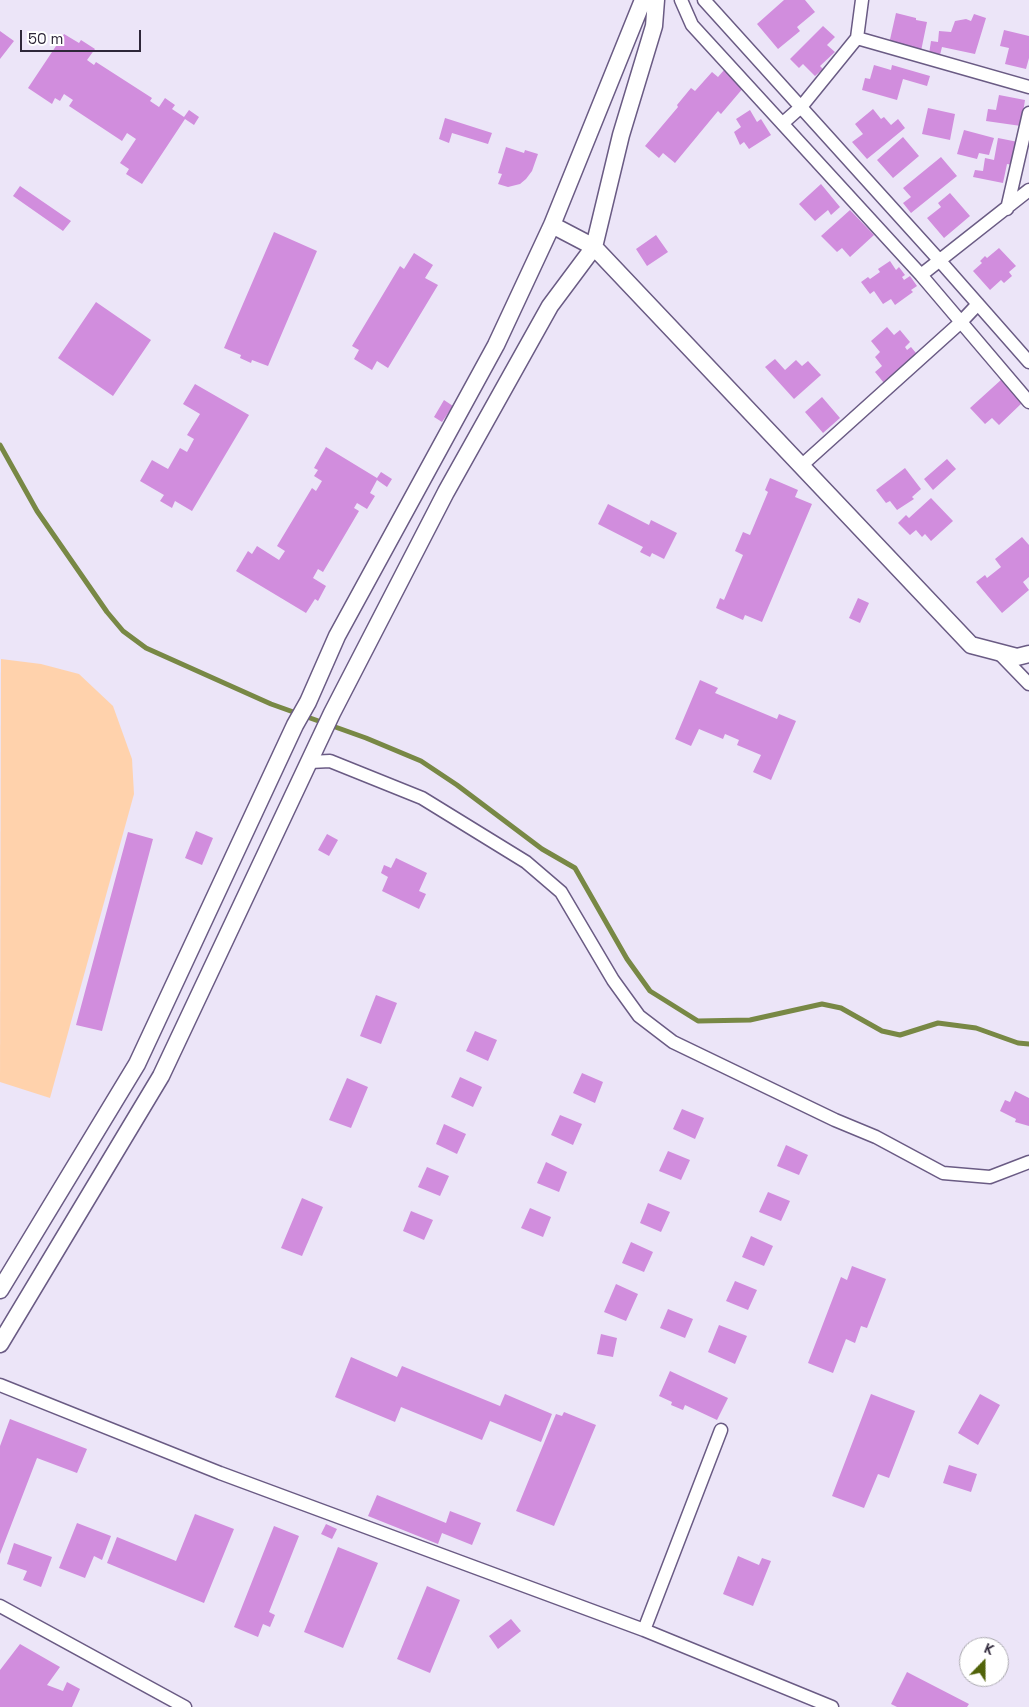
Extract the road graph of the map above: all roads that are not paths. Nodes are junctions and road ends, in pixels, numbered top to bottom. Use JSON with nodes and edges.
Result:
{"nodes":[{"id":1,"x":643,"y":0,"type":"edge"},
{"id":2,"x":656,"y":0,"type":"edge"},
{"id":3,"x":681,"y":0,"type":"edge"},
{"id":4,"x":704,"y":0,"type":"edge"},
{"id":5,"x":862,"y":0,"type":"edge"},
{"id":6,"x":857,"y":38,"type":"junction"},
{"id":7,"x":1029,"y":87,"type":"edge"},
{"id":8,"x":800,"y":107,"type":"junction"},
{"id":9,"x":1029,"y":113,"type":"edge"},
{"id":10,"x":782,"y":123,"type":"junction"},
{"id":11,"x":1027,"y":135,"type":"edge"},
{"id":12,"x":1029,"y":190,"type":"edge"},
{"id":13,"x":1007,"y":209,"type":"junction"},
{"id":14,"x":552,"y":225,"type":"junction"},
{"id":15,"x":594,"y":247,"type":"junction"},
{"id":16,"x":940,"y":261,"type":"junction"},
{"id":17,"x":921,"y":275,"type":"junction"},
{"id":18,"x":978,"y":304,"type":"junction"},
{"id":19,"x":961,"y":322,"type":"junction"},
{"id":20,"x":1029,"y":362,"type":"edge"},
{"id":21,"x":1029,"y":402,"type":"edge"},
{"id":22,"x":801,"y":466,"type":"junction"},
{"id":23,"x":998,"y":652,"type":"junction"},
{"id":24,"x":1029,"y":654,"type":"edge"},
{"id":25,"x":1029,"y":684,"type":"edge"},
{"id":26,"x":310,"y":762,"type":"junction"},
{"id":27,"x":1029,"y":1162,"type":"edge"},
{"id":28,"x":0,"y":1290,"type":"edge"},
{"id":29,"x":0,"y":1344,"type":"edge"},
{"id":30,"x":0,"y":1385,"type":"edge"},
{"id":31,"x":721,"y":1430,"type":"dead end"},
{"id":32,"x":0,"y":1606,"type":"edge"},
{"id":33,"x":644,"y":1630,"type":"junction"},
{"id":34,"x":185,"y":1707,"type":"edge"},
{"id":35,"x":832,"y":1707,"type":"edge"}],
"edges":[{"from":1,"to":14,"type":"street"},
{"from":2,"to":15,"type":"street"},
{"from":3,"to":10,"type":"street"},
{"from":4,"to":8,"type":"street"},
{"from":5,"to":6,"type":"street"},
{"from":6,"to":7,"type":"street"},
{"from":6,"to":8,"type":"street"},
{"from":8,"to":10,"type":"street"},
{"from":8,"to":16,"type":"street"},
{"from":9,"to":11,"type":"street"},
{"from":10,"to":17,"type":"street"},
{"from":11,"to":13,"type":"street"},
{"from":12,"to":13,"type":"street"},
{"from":13,"to":16,"type":"street"},
{"from":14,"to":15,"type":"street"},
{"from":14,"to":28,"type":"street"},
{"from":15,"to":22,"type":"street"},
{"from":15,"to":26,"type":"street"},
{"from":16,"to":17,"type":"street"},
{"from":16,"to":18,"type":"street"},
{"from":17,"to":19,"type":"street"},
{"from":18,"to":19,"type":"street"},
{"from":18,"to":20,"type":"street"},
{"from":19,"to":21,"type":"street"},
{"from":19,"to":22,"type":"street"},
{"from":22,"to":23,"type":"street"},
{"from":23,"to":24,"type":"street"},
{"from":23,"to":25,"type":"street"},
{"from":26,"to":27,"type":"street"},
{"from":26,"to":29,"type":"street"},
{"from":30,"to":33,"type":"street"},
{"from":31,"to":33,"type":"street"},
{"from":32,"to":34,"type":"street"},
{"from":33,"to":35,"type":"street"}]}
